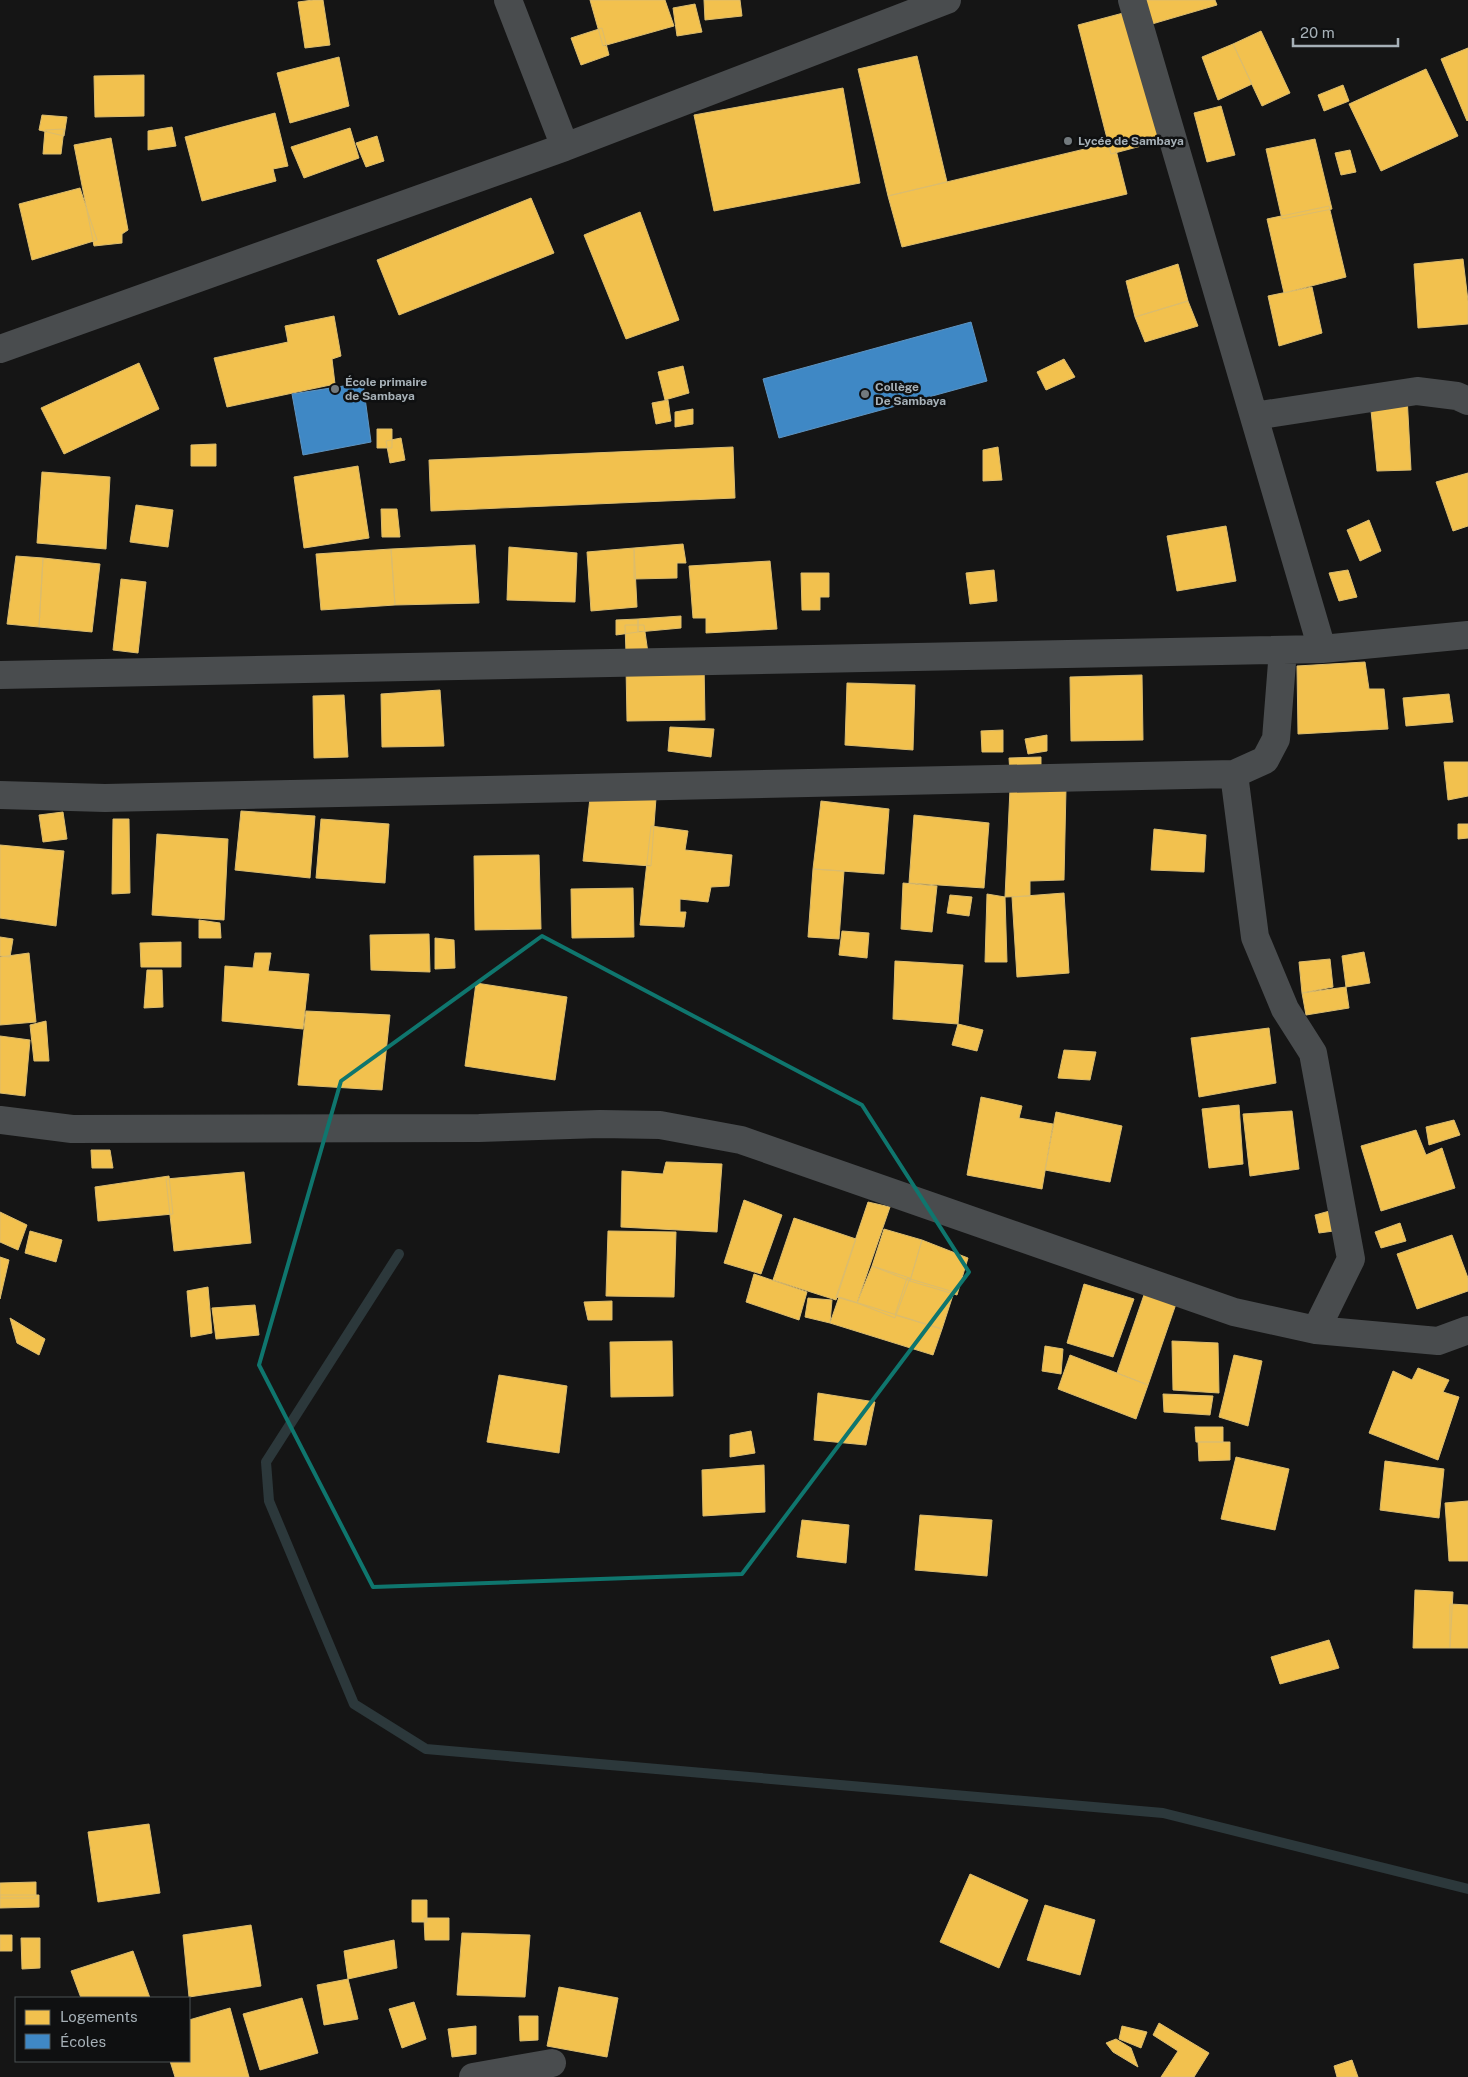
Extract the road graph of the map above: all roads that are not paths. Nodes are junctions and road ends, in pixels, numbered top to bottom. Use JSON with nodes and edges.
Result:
{"nodes":[{"id":1,"x":508,"y":0,"type":"edge"},
{"id":2,"x":947,"y":0,"type":"edge"},
{"id":3,"x":1132,"y":0,"type":"edge"},
{"id":4,"x":565,"y":147,"type":"junction"},
{"id":5,"x":0,"y":350,"type":"edge"},
{"id":6,"x":1468,"y":401,"type":"edge"},
{"id":7,"x":1254,"y":416,"type":"junction"},
{"id":8,"x":1468,"y":635,"type":"edge"},
{"id":9,"x":1322,"y":649,"type":"junction"},
{"id":10,"x":1283,"y":650,"type":"junction"},
{"id":11,"x":0,"y":675,"type":"edge"},
{"id":12,"x":1234,"y":774,"type":"junction"},
{"id":13,"x":0,"y":795,"type":"edge"},
{"id":14,"x":0,"y":1120,"type":"edge"},
{"id":15,"x":1316,"y":1330,"type":"junction"},
{"id":16,"x":1468,"y":1330,"type":"edge"},
{"id":17,"x":1438,"y":1341,"type":"junction"},
{"id":18,"x":1468,"y":1351,"type":"edge"},
{"id":19,"x":552,"y":2063,"type":"dead end"},
{"id":20,"x":473,"y":2077,"type":"edge"}],
"edges":[{"from":1,"to":4,"type":"street"},
{"from":2,"to":4,"type":"street"},
{"from":3,"to":7,"type":"street"},
{"from":4,"to":5,"type":"street"},
{"from":6,"to":7,"type":"street"},
{"from":7,"to":9,"type":"street"},
{"from":8,"to":9,"type":"street"},
{"from":9,"to":10,"type":"street"},
{"from":10,"to":11,"type":"street"},
{"from":10,"to":12,"type":"street"},
{"from":12,"to":13,"type":"street"},
{"from":12,"to":15,"type":"street"},
{"from":14,"to":15,"type":"street"},
{"from":15,"to":17,"type":"street"},
{"from":16,"to":17,"type":"street"},
{"from":17,"to":18,"type":"street"},
{"from":19,"to":20,"type":"street"}]}
